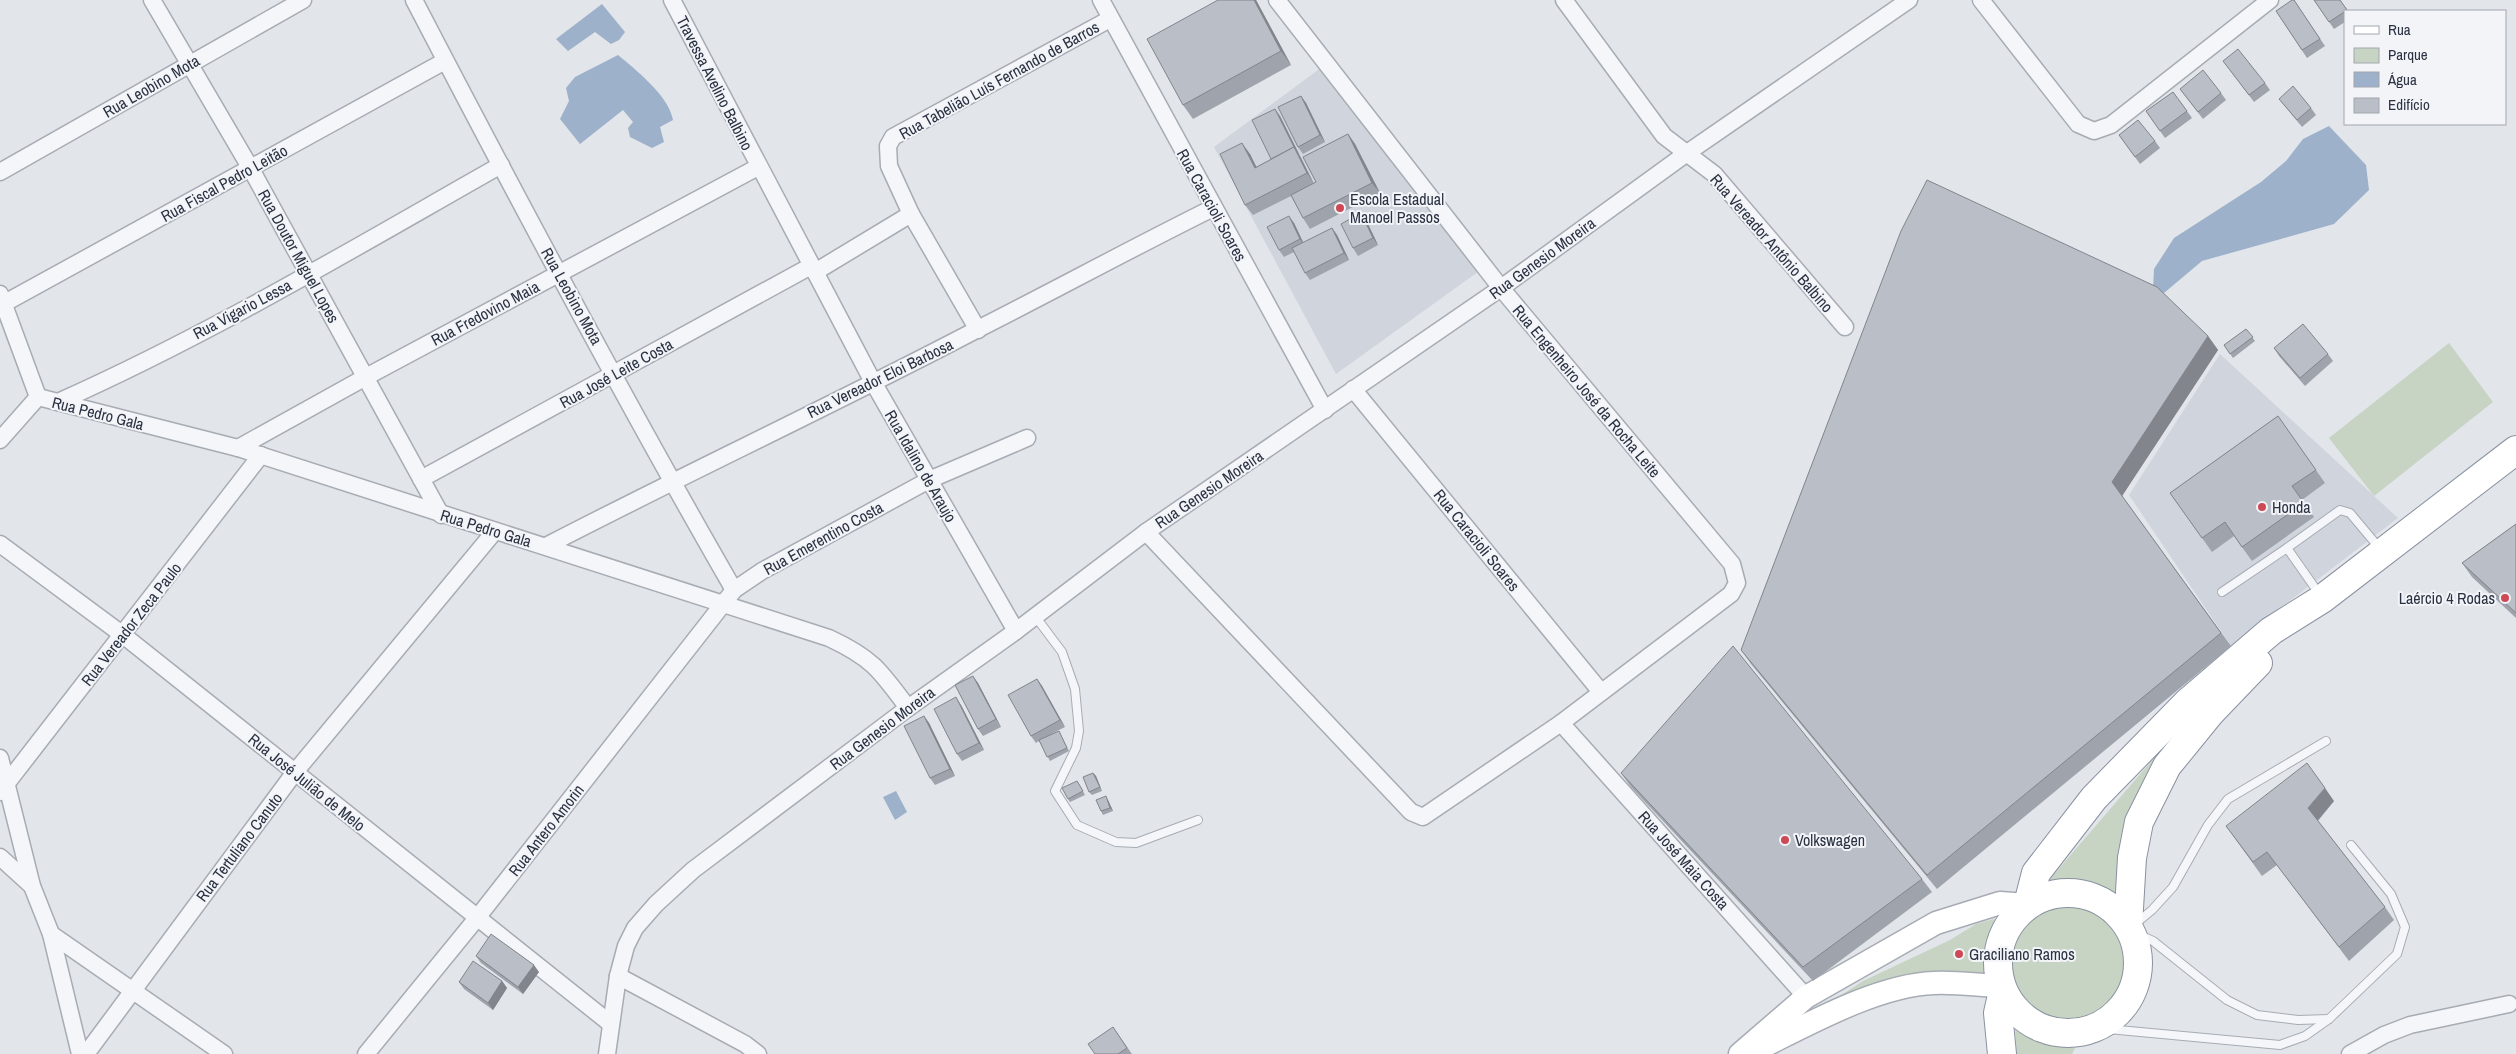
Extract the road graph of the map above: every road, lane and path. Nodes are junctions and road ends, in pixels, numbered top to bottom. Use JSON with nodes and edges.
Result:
{"nodes":[{"id":1,"x":152,"y":0,"type":"edge"},
{"id":2,"x":304,"y":0,"type":"edge"},
{"id":3,"x":414,"y":0,"type":"edge"},
{"id":4,"x":672,"y":0,"type":"edge"},
{"id":5,"x":1101,"y":0,"type":"edge"},
{"id":6,"x":1277,"y":0,"type":"edge"},
{"id":7,"x":1564,"y":0,"type":"edge"},
{"id":8,"x":1909,"y":0,"type":"edge"},
{"id":9,"x":1981,"y":0,"type":"edge"},
{"id":10,"x":2270,"y":0,"type":"edge"},
{"id":11,"x":1110,"y":19,"type":"junction"},
{"id":12,"x":445,"y":61,"type":"junction"},
{"id":13,"x":189,"y":64,"type":"junction"},
{"id":14,"x":1687,"y":153,"type":"junction"},
{"id":15,"x":501,"y":165,"type":"junction"},
{"id":16,"x":758,"y":167,"type":"junction"},
{"id":17,"x":251,"y":169,"type":"junction"},
{"id":18,"x":0,"y":172,"type":"edge"},
{"id":19,"x":1213,"y":208,"type":"junction"},
{"id":20,"x":911,"y":214,"type":"junction"},
{"id":21,"x":813,"y":269,"type":"junction"},
{"id":22,"x":558,"y":273,"type":"junction"},
{"id":23,"x":309,"y":274,"type":"junction"},
{"id":24,"x":1501,"y":288,"type":"junction"},
{"id":25,"x":1,"y":299,"type":"edge"},
{"id":26,"x":1845,"y":327,"type":"dead end"},
{"id":27,"x":978,"y":330,"type":"junction"},
{"id":28,"x":614,"y":374,"type":"junction"},
{"id":29,"x":364,"y":378,"type":"junction"},
{"id":30,"x":873,"y":382,"type":"junction"},
{"id":31,"x":1353,"y":389,"type":"junction"},
{"id":32,"x":38,"y":398,"type":"junction"},
{"id":33,"x":58,"y":402,"type":"junction"},
{"id":34,"x":1325,"y":410,"type":"junction"},
{"id":35,"x":1027,"y":438,"type":"dead end"},
{"id":36,"x":0,"y":440,"type":"edge"},
{"id":37,"x":238,"y":448,"type":"junction"},
{"id":38,"x":2516,"y":450,"type":"edge"},
{"id":39,"x":262,"y":455,"type":"junction"},
{"id":40,"x":421,"y":479,"type":"junction"},
{"id":41,"x":929,"y":480,"type":"junction"},
{"id":42,"x":671,"y":481,"type":"junction"},
{"id":43,"x":441,"y":515,"type":"junction"},
{"id":44,"x":495,"y":531,"type":"junction"},
{"id":45,"x":1146,"y":532,"type":"junction"},
{"id":46,"x":0,"y":544,"type":"edge"},
{"id":47,"x":546,"y":546,"type":"junction"},
{"id":48,"x":2287,"y":548,"type":"junction"},
{"id":49,"x":2383,"y":552,"type":"junction"},
{"id":50,"x":734,"y":590,"type":"junction"},
{"id":51,"x":2222,"y":592,"type":"dead end"},
{"id":52,"x":2317,"y":602,"type":"junction"},
{"id":53,"x":722,"y":603,"type":"junction"},
{"id":54,"x":1035,"y":616,"type":"junction"},
{"id":55,"x":1016,"y":631,"type":"junction"},
{"id":56,"x":123,"y":636,"type":"junction"},
{"id":57,"x":1601,"y":692,"type":"junction"},
{"id":58,"x":908,"y":708,"type":"junction"},
{"id":59,"x":1561,"y":723,"type":"junction"},
{"id":60,"x":2326,"y":741,"type":"dead end"},
{"id":61,"x":0,"y":758,"type":"edge"},
{"id":62,"x":295,"y":772,"type":"junction"},
{"id":63,"x":4,"y":788,"type":"edge"},
{"id":64,"x":1198,"y":820,"type":"dead end"},
{"id":65,"x":2351,"y":845,"type":"dead end"},
{"id":66,"x":0,"y":857,"type":"edge"},
{"id":67,"x":32,"y":886,"type":"junction"},
{"id":68,"x":2028,"y":905,"type":"junction"},
{"id":69,"x":477,"y":918,"type":"junction"},
{"id":70,"x":2130,"y":928,"type":"junction"},
{"id":71,"x":51,"y":934,"type":"junction"},
{"id":72,"x":618,"y":976,"type":"junction"},
{"id":73,"x":132,"y":990,"type":"junction"},
{"id":74,"x":2000,"y":991,"type":"junction"},
{"id":75,"x":1806,"y":997,"type":"junction"},
{"id":76,"x":2509,"y":1004,"type":"dead end"},
{"id":77,"x":2329,"y":1019,"type":"junction"},
{"id":78,"x":611,"y":1024,"type":"junction"},
{"id":79,"x":2098,"y":1028,"type":"junction"},
{"id":80,"x":80,"y":1054,"type":"edge"},
{"id":81,"x":86,"y":1054,"type":"edge"},
{"id":82,"x":224,"y":1054,"type":"edge"},
{"id":83,"x":366,"y":1054,"type":"edge"},
{"id":84,"x":607,"y":1054,"type":"edge"},
{"id":85,"x":758,"y":1054,"type":"edge"},
{"id":86,"x":1740,"y":1054,"type":"edge"},
{"id":87,"x":1749,"y":1054,"type":"edge"},
{"id":88,"x":2002,"y":1054,"type":"edge"},
{"id":89,"x":2080,"y":1054,"type":"edge"},
{"id":90,"x":2350,"y":1054,"type":"edge"}],
"edges":[{"from":1,"to":13,"type":"street","name":"Rua Doutor Miguel Lopes"},
{"from":2,"to":13,"type":"street","name":"Rua Leobino Mota"},
{"from":3,"to":12,"type":"street","name":"Rua Leobino Mota"},
{"from":4,"to":16,"type":"street","name":"Travessa Avelino Balbino"},
{"from":5,"to":11,"type":"street","name":"Rua Caracioli Soares"},
{"from":6,"to":24,"type":"street","name":"Rua Engenheiro José da Rocha Leite"},
{"from":7,"to":14,"type":"street","name":"Rua Vereador Antônio Balbino"},
{"from":8,"to":14,"type":"street","name":"Rua Genesio Moreira"},
{"from":9,"to":10,"type":"street"},
{"from":11,"to":19,"type":"street","name":"Rua Caracioli Soares"},
{"from":11,"to":20,"type":"street","name":"Rua Tabelião Luís Fernando de Barros"},
{"from":12,"to":15,"type":"street","name":"Rua Leobino Mota"},
{"from":12,"to":17,"type":"street","name":"Rua Fiscal Pedro Leitão"},
{"from":13,"to":17,"type":"street","name":"Rua Doutor Miguel Lopes"},
{"from":13,"to":18,"type":"street","name":"Rua Leobino Mota"},
{"from":14,"to":24,"type":"street","name":"Rua Genesio Moreira"},
{"from":14,"to":26,"type":"street","name":"Rua Vereador Antônio Balbino"},
{"from":15,"to":22,"type":"street","name":"Rua Leobino Mota"},
{"from":15,"to":23,"type":"street","name":"Rua Vigario Lessa"},
{"from":16,"to":21,"type":"street","name":"Rua Idalino de Araujo"},
{"from":16,"to":22,"type":"street","name":"Rua Fredovino Maia"},
{"from":17,"to":23,"type":"street","name":"Rua Doutor Miguel Lopes"},
{"from":17,"to":25,"type":"street","name":"Rua Fiscal Pedro Leitão"},
{"from":19,"to":27,"type":"street","name":"Rua Vereador Eloi Barbosa"},
{"from":19,"to":34,"type":"street","name":"Rua Caracioli Soares"},
{"from":20,"to":21,"type":"street","name":"Rua José Leite Costa"},
{"from":20,"to":27,"type":"street","name":"Rua Tabelião Luís Fernando de Barros"},
{"from":21,"to":28,"type":"street","name":"Rua José Leite Costa"},
{"from":21,"to":30,"type":"street","name":"Rua Idalino de Araujo"},
{"from":22,"to":28,"type":"street","name":"Rua Leobino Mota"},
{"from":22,"to":29,"type":"street","name":"Rua Fredovino Maia"},
{"from":23,"to":29,"type":"street","name":"Rua Doutor Miguel Lopes"},
{"from":23,"to":33,"type":"street","name":"Rua Vigario Lessa"},
{"from":24,"to":31,"type":"street","name":"Rua Genesio Moreira"},
{"from":24,"to":57,"type":"street","name":"Rua Engenheiro José da Rocha Leite"},
{"from":25,"to":32,"type":"street"},
{"from":27,"to":30,"type":"street","name":"Rua Vereador Eloi Barbosa"},
{"from":28,"to":40,"type":"street","name":"Rua José Leite Costa"},
{"from":28,"to":42,"type":"street","name":"Rua Leobino Mota"},
{"from":29,"to":37,"type":"street","name":"Rua Fredovino Maia"},
{"from":29,"to":40,"type":"street","name":"Rua Doutor Miguel Lopes"},
{"from":30,"to":41,"type":"street","name":"Rua Idalino de Araujo"},
{"from":30,"to":42,"type":"street","name":"Rua Vereador Eloi Barbosa"},
{"from":31,"to":34,"type":"street","name":"Rua Genesio Moreira"},
{"from":31,"to":57,"type":"street","name":"Rua Caracioli Soares"},
{"from":32,"to":33,"type":"street","name":"Rua Pedro Gala"},
{"from":32,"to":36,"type":"street"},
{"from":33,"to":37,"type":"street","name":"Rua Pedro Gala"},
{"from":34,"to":45,"type":"street","name":"Rua Genesio Moreira"},
{"from":35,"to":41,"type":"street","name":"Rua Emerentino Costa"},
{"from":37,"to":39,"type":"street","name":"Rua Pedro Gala"},
{"from":38,"to":49,"type":"highway"},
{"from":39,"to":43,"type":"street","name":"Rua Pedro Gala"},
{"from":39,"to":56,"type":"street","name":"Rua Vereador Zeca Paulo"},
{"from":40,"to":43,"type":"street","name":"Rua Doutor Miguel Lopes"},
{"from":41,"to":50,"type":"street","name":"Rua Emerentino Costa"},
{"from":41,"to":55,"type":"street","name":"Rua Idalino de Araujo"},
{"from":42,"to":47,"type":"street","name":"Rua Vereador Eloi Barbosa"},
{"from":42,"to":50,"type":"street","name":"Rua Leobino Mota"},
{"from":43,"to":44,"type":"street","name":"Rua Pedro Gala"},
{"from":44,"to":47,"type":"street","name":"Rua Pedro Gala"},
{"from":44,"to":62,"type":"street","name":"Rua Tertuliano Canuto"},
{"from":45,"to":54,"type":"street","name":"Rua Genesio Moreira"},
{"from":45,"to":59,"type":"street"},
{"from":46,"to":56,"type":"street","name":"Rua José Julião de Melo"},
{"from":47,"to":53,"type":"street","name":"Rua Pedro Gala"},
{"from":48,"to":49,"type":"lane"},
{"from":48,"to":51,"type":"lane"},
{"from":48,"to":52,"type":"lane"},
{"from":49,"to":52,"type":"highway"},
{"from":50,"to":53,"type":"street","name":"Rua Emerentino Costa"},
{"from":52,"to":68,"type":"highway"},
{"from":52,"to":70,"type":"highway"},
{"from":53,"to":58,"type":"street","name":"Rua Pedro Gala"},
{"from":53,"to":69,"type":"street","name":"Rua Antero Amorin"},
{"from":54,"to":55,"type":"street","name":"Rua Genesio Moreira"},
{"from":54,"to":64,"type":"lane"},
{"from":55,"to":58,"type":"street","name":"Rua Genesio Moreira"},
{"from":56,"to":62,"type":"street","name":"Rua José Julião de Melo"},
{"from":56,"to":63,"type":"street","name":"Rua Vereador Zeca Paulo"},
{"from":57,"to":59,"type":"street"},
{"from":58,"to":72,"type":"street","name":"Rua Genesio Moreira"},
{"from":59,"to":75,"type":"street","name":"Rua José Maia Costa"},
{"from":60,"to":70,"type":"lane"},
{"from":61,"to":63,"type":"street"},
{"from":62,"to":69,"type":"street","name":"Rua José Julião de Melo"},
{"from":62,"to":73,"type":"street","name":"Rua Tertuliano Canuto"},
{"from":63,"to":67,"type":"street"},
{"from":65,"to":77,"type":"lane"},
{"from":66,"to":67,"type":"street"},
{"from":67,"to":71,"type":"street"},
{"from":68,"to":70,"type":"highway"},
{"from":68,"to":74,"type":"highway"},
{"from":68,"to":75,"type":"main road"},
{"from":69,"to":78,"type":"street","name":"Rua José Julião de Melo"},
{"from":69,"to":83,"type":"street","name":"Rua Antero Amorin"},
{"from":70,"to":77,"type":"lane"},
{"from":70,"to":79,"type":"highway"},
{"from":71,"to":73,"type":"street"},
{"from":71,"to":80,"type":"street"},
{"from":72,"to":78,"type":"street","name":"Rua Genesio Moreira"},
{"from":72,"to":85,"type":"street"},
{"from":73,"to":81,"type":"street","name":"Rua Tertuliano Canuto"},
{"from":73,"to":82,"type":"street"},
{"from":74,"to":79,"type":"highway"},
{"from":74,"to":87,"type":"main road"},
{"from":74,"to":88,"type":"highway"},
{"from":75,"to":86,"type":"main road"},
{"from":76,"to":90,"type":"street"},
{"from":77,"to":79,"type":"lane"},
{"from":78,"to":84,"type":"street","name":"Rua Genesio Moreira"},
{"from":79,"to":89,"type":"highway"}]}
